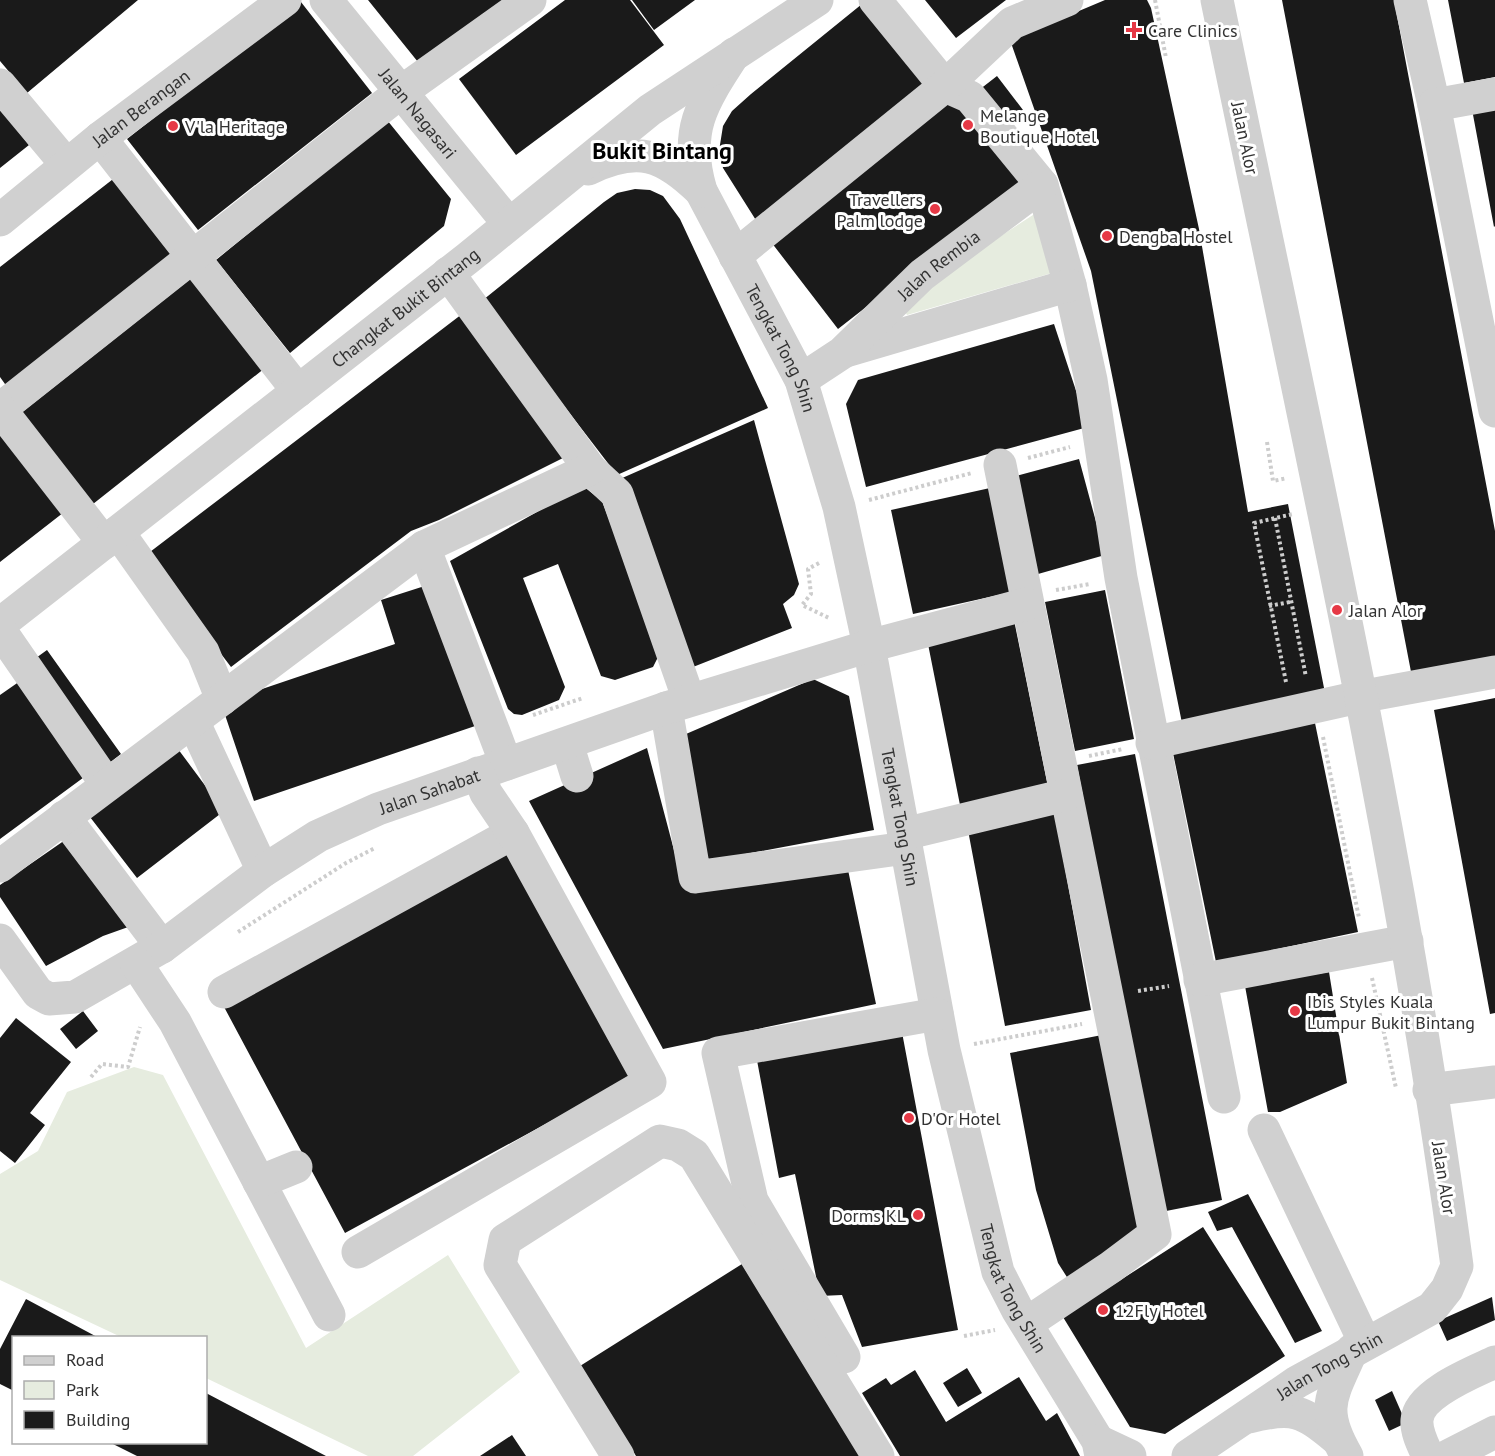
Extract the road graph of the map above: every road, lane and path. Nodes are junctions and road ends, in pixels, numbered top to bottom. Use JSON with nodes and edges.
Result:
{"nodes":[{"id":1,"x":285,"y":0,"type":"edge"},
{"id":2,"x":326,"y":0,"type":"edge"},
{"id":3,"x":530,"y":0,"type":"edge"},
{"id":4,"x":817,"y":0,"type":"edge"},
{"id":5,"x":874,"y":0,"type":"edge"},
{"id":6,"x":1067,"y":0,"type":"edge"},
{"id":7,"x":1155,"y":0,"type":"edge"},
{"id":8,"x":1217,"y":0,"type":"edge"},
{"id":9,"x":1410,"y":0,"type":"edge"},
{"id":10,"x":734,"y":54,"type":"junction"},
{"id":11,"x":1166,"y":58,"type":"dead end"},
{"id":12,"x":0,"y":85,"type":"edge"},
{"id":13,"x":945,"y":86,"type":"junction"},
{"id":14,"x":401,"y":92,"type":"junction"},
{"id":15,"x":1495,"y":94,"type":"edge"},
{"id":16,"x":1434,"y":105,"type":"junction"},
{"id":17,"x":100,"y":138,"type":"junction"},
{"id":18,"x":66,"y":164,"type":"junction"},
{"id":19,"x":566,"y":179,"type":"junction"},
{"id":20,"x":1042,"y":185,"type":"junction"},
{"id":21,"x":701,"y":191,"type":"junction"},
{"id":22,"x":0,"y":220,"type":"edge"},
{"id":23,"x":509,"y":224,"type":"junction"},
{"id":24,"x":192,"y":256,"type":"junction"},
{"id":25,"x":735,"y":256,"type":"junction"},
{"id":26,"x":448,"y":273,"type":"junction"},
{"id":27,"x":1070,"y":285,"type":"junction"},
{"id":28,"x":842,"y":353,"type":"junction"},
{"id":29,"x":784,"y":367,"type":"junction"},
{"id":30,"x":298,"y":391,"type":"junction"},
{"id":31,"x":0,"y":409,"type":"edge"},
{"id":32,"x":1495,"y":411,"type":"edge"},
{"id":33,"x":588,"y":460,"type":"junction"},
{"id":34,"x":1000,"y":465,"type":"dead end"},
{"id":35,"x":111,"y":537,"type":"junction"},
{"id":36,"x":424,"y":547,"type":"junction"},
{"id":37,"x":817,"y":563,"type":"dead end"},
{"id":38,"x":1121,"y":578,"type":"junction"},
{"id":39,"x":1027,"y":600,"type":"junction"},
{"id":40,"x":1290,"y":602,"type":"junction"},
{"id":41,"x":1269,"y":606,"type":"junction"},
{"id":42,"x":830,"y":618,"type":"dead end"},
{"id":43,"x":0,"y":624,"type":"edge"},
{"id":44,"x":0,"y":630,"type":"edge"},
{"id":45,"x":869,"y":646,"type":"junction"},
{"id":46,"x":1495,"y":672,"type":"edge"},
{"id":47,"x":1359,"y":697,"type":"junction"},
{"id":48,"x":583,"y":698,"type":"dead end"},
{"id":49,"x":222,"y":699,"type":"junction"},
{"id":50,"x":677,"y":704,"type":"junction"},
{"id":51,"x":1307,"y":709,"type":"junction"},
{"id":52,"x":533,"y":715,"type":"dead end"},
{"id":53,"x":193,"y":721,"type":"junction"},
{"id":54,"x":1152,"y":743,"type":"junction"},
{"id":55,"x":567,"y":744,"type":"junction"},
{"id":56,"x":1059,"y":762,"type":"junction"},
{"id":57,"x":492,"y":769,"type":"junction"},
{"id":58,"x":577,"y":776,"type":"dead end"},
{"id":59,"x":107,"y":785,"type":"junction"},
{"id":60,"x":1066,"y":795,"type":"junction"},
{"id":61,"x":64,"y":817,"type":"junction"},
{"id":62,"x":513,"y":832,"type":"junction"},
{"id":63,"x":905,"y":841,"type":"junction"},
{"id":64,"x":376,"y":848,"type":"dead end"},
{"id":65,"x":0,"y":866,"type":"edge"},
{"id":66,"x":263,"y":872,"type":"junction"},
{"id":67,"x":235,"y":934,"type":"dead end"},
{"id":68,"x":0,"y":940,"type":"edge"},
{"id":69,"x":1407,"y":940,"type":"junction"},
{"id":70,"x":1365,"y":948,"type":"junction"},
{"id":71,"x":149,"y":955,"type":"junction"},
{"id":72,"x":1200,"y":980,"type":"junction"},
{"id":73,"x":224,"y":992,"type":"dead end"},
{"id":74,"x":1109,"y":1008,"type":"junction"},
{"id":75,"x":938,"y":1014,"type":"junction"},
{"id":76,"x":141,"y":1025,"type":"dead end"},
{"id":77,"x":944,"y":1050,"type":"junction"},
{"id":78,"x":91,"y":1077,"type":"dead end"},
{"id":79,"x":1495,"y":1082,"type":"edge"},
{"id":80,"x":1414,"y":1093,"type":"junction"},
{"id":81,"x":1224,"y":1097,"type":"dead end"},
{"id":82,"x":1264,"y":1130,"type":"dead end"},
{"id":83,"x":296,"y":1167,"type":"dead end"},
{"id":84,"x":259,"y":1182,"type":"junction"},
{"id":85,"x":358,"y":1252,"type":"dead end"},
{"id":86,"x":1457,"y":1266,"type":"joint"},
{"id":87,"x":329,"y":1315,"type":"dead end"},
{"id":88,"x":1013,"y":1326,"type":"junction"},
{"id":89,"x":964,"y":1336,"type":"dead end"},
{"id":90,"x":1359,"y":1346,"type":"junction"},
{"id":91,"x":844,"y":1357,"type":"dead end"},
{"id":92,"x":1495,"y":1362,"type":"edge"},
{"id":93,"x":1243,"y":1419,"type":"junction"},
{"id":94,"x":1495,"y":1432,"type":"edge"},
{"id":95,"x":1342,"y":1447,"type":"edge"},
{"id":96,"x":1099,"y":1449,"type":"edge"},
{"id":97,"x":618,"y":1456,"type":"edge"},
{"id":98,"x":878,"y":1456,"type":"edge"},
{"id":99,"x":1130,"y":1456,"type":"edge"},
{"id":100,"x":1188,"y":1456,"type":"edge"},
{"id":101,"x":1428,"y":1456,"type":"edge"},
{"id":102,"x":1448,"y":1456,"type":"edge"}],
"edges":[{"from":1,"to":17,"type":"street","name":"Jalan Berangan"},
{"from":2,"to":14,"type":"street","name":"Jalan Nagasari"},
{"from":3,"to":14,"type":"street"},
{"from":4,"to":10,"type":"street","name":"Changkat Bukit Bintang"},
{"from":5,"to":13,"type":"street"},
{"from":6,"to":13,"type":"street"},
{"from":7,"to":11,"type":"path"},
{"from":8,"to":47,"type":"street","name":"Jalan Alor"},
{"from":9,"to":16,"type":"street"},
{"from":10,"to":19,"type":"street","name":"Changkat Bukit Bintang"},
{"from":10,"to":21,"type":"street","name":"Tengkat Tong Shin"},
{"from":12,"to":18,"type":"street"},
{"from":13,"to":20,"type":"street"},
{"from":13,"to":25,"type":"street"},
{"from":14,"to":23,"type":"street","name":"Jalan Nagasari"},
{"from":14,"to":24,"type":"street"},
{"from":15,"to":16,"type":"street"},
{"from":16,"to":32,"type":"street"},
{"from":17,"to":18,"type":"street","name":"Jalan Berangan"},
{"from":17,"to":24,"type":"street"},
{"from":18,"to":22,"type":"street","name":"Jalan Berangan"},
{"from":19,"to":21,"type":"street","name":"Tengkat Tong Shin"},
{"from":19,"to":23,"type":"street","name":"Changkat Bukit Bintang"},
{"from":20,"to":27,"type":"street"},
{"from":20,"to":28,"type":"street","name":"Jalan Rembia"},
{"from":21,"to":25,"type":"street","name":"Tengkat Tong Shin"},
{"from":23,"to":26,"type":"street","name":"Changkat Bukit Bintang"},
{"from":24,"to":30,"type":"street"},
{"from":24,"to":31,"type":"street"},
{"from":25,"to":29,"type":"street","name":"Tengkat Tong Shin"},
{"from":26,"to":30,"type":"street","name":"Changkat Bukit Bintang"},
{"from":26,"to":33,"type":"street"},
{"from":27,"to":28,"type":"street","name":"Jalan Rembia"},
{"from":27,"to":38,"type":"street"},
{"from":28,"to":29,"type":"street","name":"Jalan Rembia"},
{"from":29,"to":45,"type":"street","name":"Tengkat Tong Shin"},
{"from":30,"to":35,"type":"street","name":"Changkat Bukit Bintang"},
{"from":31,"to":35,"type":"street"},
{"from":33,"to":36,"type":"street"},
{"from":33,"to":50,"type":"street"},
{"from":34,"to":39,"type":"street"},
{"from":35,"to":43,"type":"street","name":"Changkat Bukit Bintang"},
{"from":35,"to":49,"type":"street"},
{"from":36,"to":49,"type":"street"},
{"from":36,"to":57,"type":"street"},
{"from":37,"to":42,"type":"path"},
{"from":38,"to":39,"type":"path"},
{"from":38,"to":54,"type":"street"},
{"from":39,"to":45,"type":"street","name":"Jalan Sahabat"},
{"from":39,"to":56,"type":"street"},
{"from":40,"to":41,"type":"path"},
{"from":40,"to":41,"type":"path"},
{"from":40,"to":51,"type":"path"},
{"from":41,"to":51,"type":"path"},
{"from":44,"to":59,"type":"street"},
{"from":45,"to":50,"type":"street","name":"Jalan Sahabat"},
{"from":45,"to":63,"type":"street","name":"Tengkat Tong Shin"},
{"from":46,"to":47,"type":"street"},
{"from":47,"to":51,"type":"street"},
{"from":47,"to":69,"type":"street","name":"Jalan Alor"},
{"from":48,"to":52,"type":"path"},
{"from":49,"to":53,"type":"street"},
{"from":50,"to":55,"type":"street","name":"Jalan Sahabat"},
{"from":50,"to":63,"type":"street"},
{"from":51,"to":54,"type":"street"},
{"from":51,"to":70,"type":"path"},
{"from":53,"to":59,"type":"street"},
{"from":53,"to":66,"type":"street"},
{"from":54,"to":56,"type":"path"},
{"from":54,"to":72,"type":"street"},
{"from":55,"to":57,"type":"street","name":"Jalan Sahabat"},
{"from":55,"to":58,"type":"street"},
{"from":56,"to":60,"type":"street"},
{"from":57,"to":62,"type":"street"},
{"from":57,"to":66,"type":"street","name":"Jalan Sahabat"},
{"from":59,"to":61,"type":"street"},
{"from":60,"to":63,"type":"street"},
{"from":60,"to":74,"type":"street"},
{"from":61,"to":65,"type":"street"},
{"from":61,"to":71,"type":"street"},
{"from":62,"to":73,"type":"street"},
{"from":62,"to":85,"type":"street"},
{"from":63,"to":75,"type":"street","name":"Tengkat Tong Shin"},
{"from":64,"to":67,"type":"path"},
{"from":66,"to":71,"type":"street","name":"Jalan Sahabat"},
{"from":68,"to":71,"type":"street","name":"Jalan Sahabat"},
{"from":69,"to":70,"type":"street"},
{"from":69,"to":80,"type":"street","name":"Jalan Alor"},
{"from":70,"to":72,"type":"street"},
{"from":70,"to":80,"type":"path"},
{"from":71,"to":84,"type":"street"},
{"from":72,"to":74,"type":"path"},
{"from":72,"to":81,"type":"street"},
{"from":74,"to":77,"type":"path"},
{"from":74,"to":88,"type":"street"},
{"from":75,"to":77,"type":"street","name":"Tengkat Tong Shin"},
{"from":75,"to":91,"type":"street"},
{"from":76,"to":78,"type":"path"},
{"from":77,"to":88,"type":"street","name":"Tengkat Tong Shin"},
{"from":79,"to":80,"type":"street"},
{"from":80,"to":86,"type":"street","name":"Jalan Alor"},
{"from":82,"to":90,"type":"street"},
{"from":83,"to":84,"type":"street"},
{"from":84,"to":87,"type":"street"},
{"from":86,"to":90,"type":"street","name":"Jalan Tong Shin"},
{"from":88,"to":89,"type":"path"},
{"from":88,"to":96,"type":"street","name":"Tengkat Tong Shin"},
{"from":90,"to":93,"type":"street","name":"Jalan Tong Shin"},
{"from":90,"to":95,"type":"street"},
{"from":92,"to":101,"type":"street"},
{"from":93,"to":95,"type":"street"},
{"from":93,"to":100,"type":"street","name":"Jalan Tong Shin"},
{"from":94,"to":102,"type":"street"},
{"from":96,"to":99,"type":"street","name":"Tengkat Tong Shin"},
{"from":97,"to":98,"type":"street"}]}
